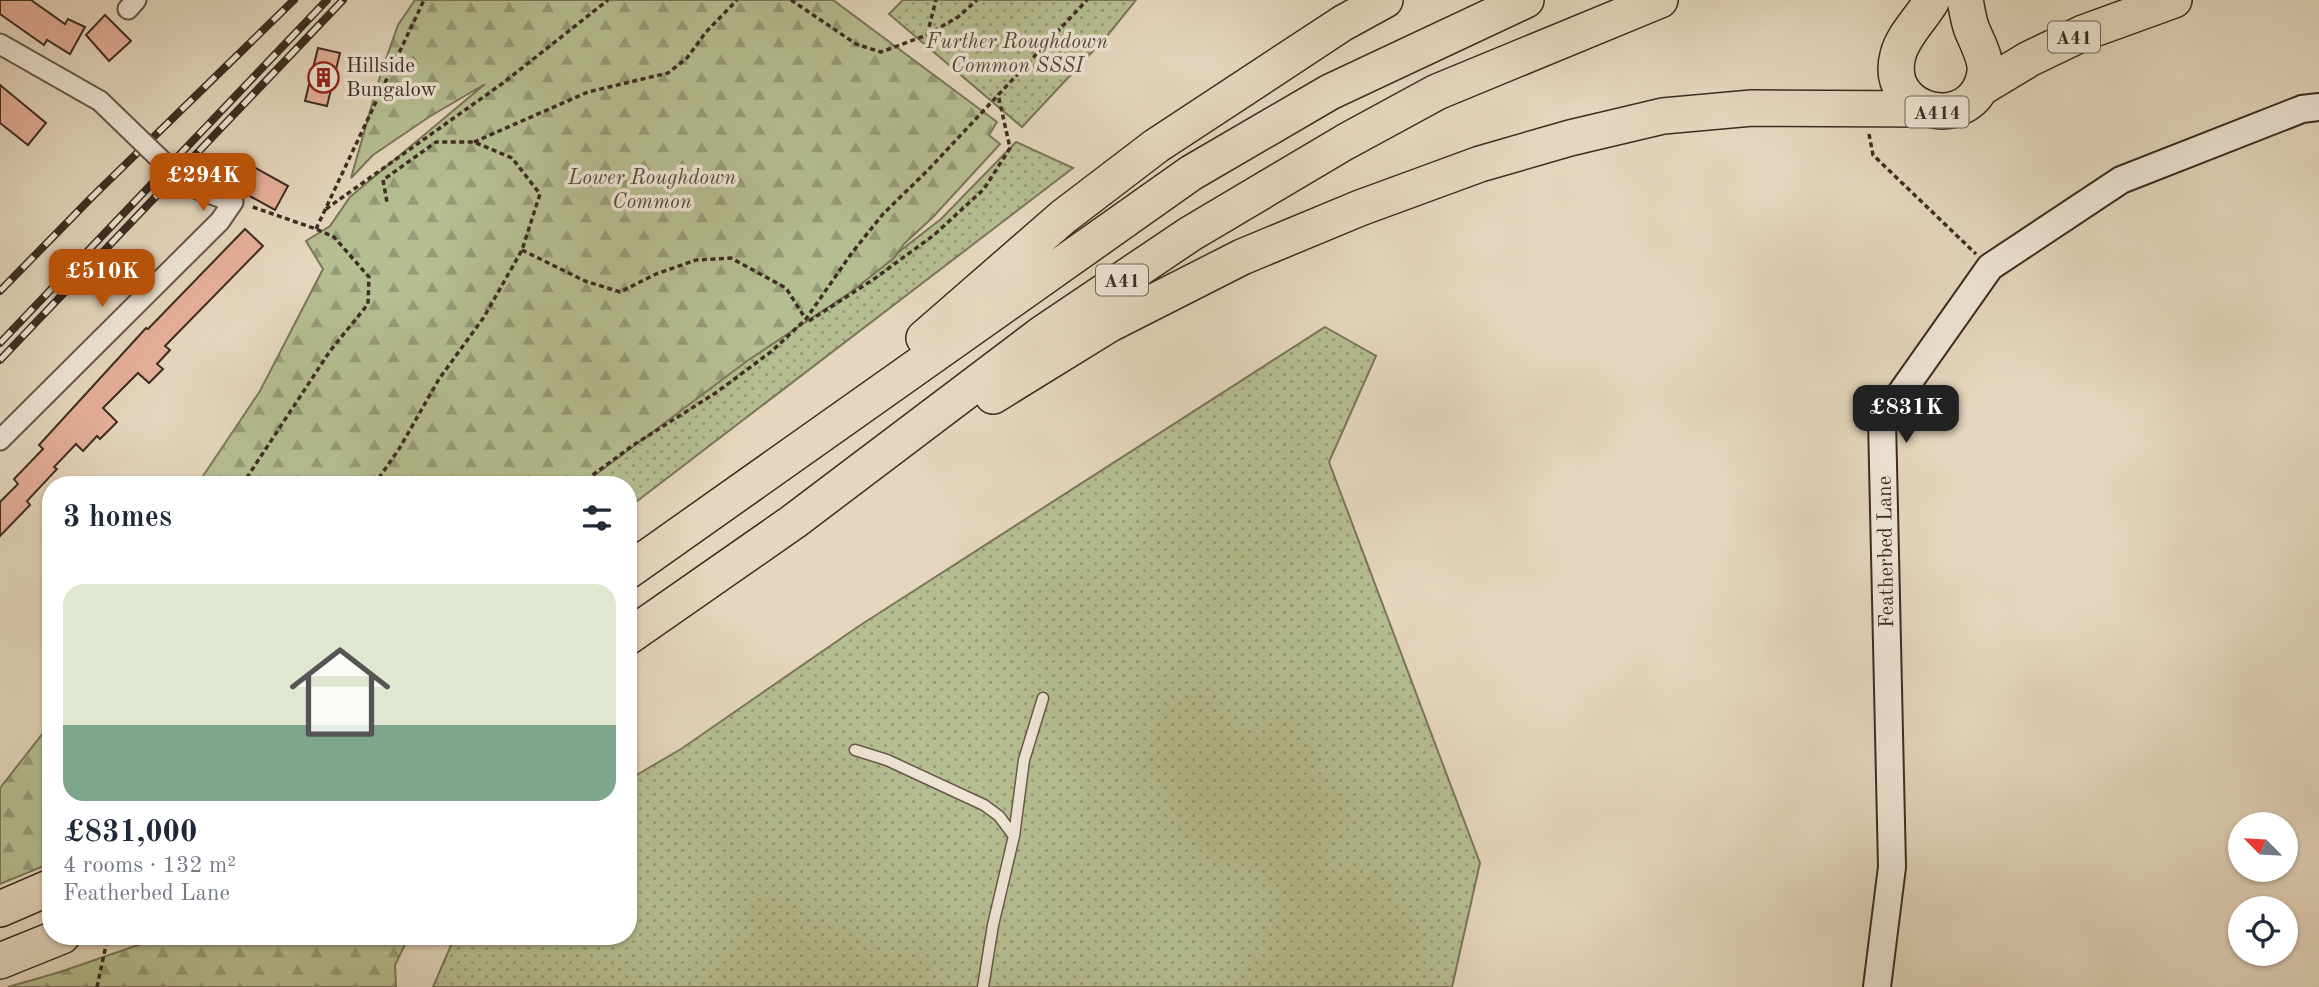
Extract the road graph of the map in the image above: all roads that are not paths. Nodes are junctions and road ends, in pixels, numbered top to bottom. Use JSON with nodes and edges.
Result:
{"nodes":[{"id":1,"x":1385,"y":0,"type":"edge"},
{"id":2,"x":1526,"y":0,"type":"edge"},
{"id":3,"x":1660,"y":0,"type":"edge"},
{"id":4,"x":1932,"y":0,"type":"edge"},
{"id":5,"x":1965,"y":0,"type":"edge"},
{"id":6,"x":2174,"y":0,"type":"edge"},
{"id":7,"x":0,"y":44,"type":"edge"},
{"id":8,"x":1981,"y":88,"type":"junction"},
{"id":9,"x":2319,"y":107,"type":"edge"},
{"id":10,"x":1927,"y":109,"type":"junction"},
{"id":11,"x":840,"y":422,"type":"junction"},
{"id":12,"x":0,"y":440,"type":"edge"},
{"id":13,"x":875,"y":460,"type":"junction"},
{"id":14,"x":637,"y":565,"type":"edge"},
{"id":15,"x":637,"y":631,"type":"edge"},
{"id":16,"x":1043,"y":698,"type":"dead end"},
{"id":17,"x":855,"y":750,"type":"dead end"},
{"id":18,"x":1014,"y":836,"type":"junction"},
{"id":19,"x":42,"y":891,"type":"edge"},
{"id":20,"x":0,"y":909,"type":"edge"},
{"id":21,"x":42,"y":944,"type":"edge"},
{"id":22,"x":0,"y":961,"type":"edge"},
{"id":23,"x":983,"y":987,"type":"edge"},
{"id":24,"x":1877,"y":987,"type":"edge"}],
"edges":[{"from":1,"to":11,"type":"highway"},
{"from":2,"to":11,"type":"highway","number":"A41"},
{"from":3,"to":13,"type":"highway","number":"A41"},
{"from":4,"to":10,"type":"highway","number":"A414"},
{"from":5,"to":8,"type":"highway","number":"A414"},
{"from":6,"to":8,"type":"highway","number":"A41"},
{"from":7,"to":12,"type":"street","bridge":true},
{"from":8,"to":10,"type":"highway","number":"A414"},
{"from":9,"to":24,"type":"street","name":"Featherbed Lane"},
{"from":10,"to":13,"type":"highway"},
{"from":11,"to":14,"type":"highway","number":"A41"},
{"from":13,"to":15,"type":"highway","number":"A41"},
{"from":16,"to":18,"type":"lane"},
{"from":17,"to":18,"type":"lane"},
{"from":18,"to":23,"type":"lane"},
{"from":19,"to":20,"type":"highway"},
{"from":21,"to":22,"type":"highway"}]}
